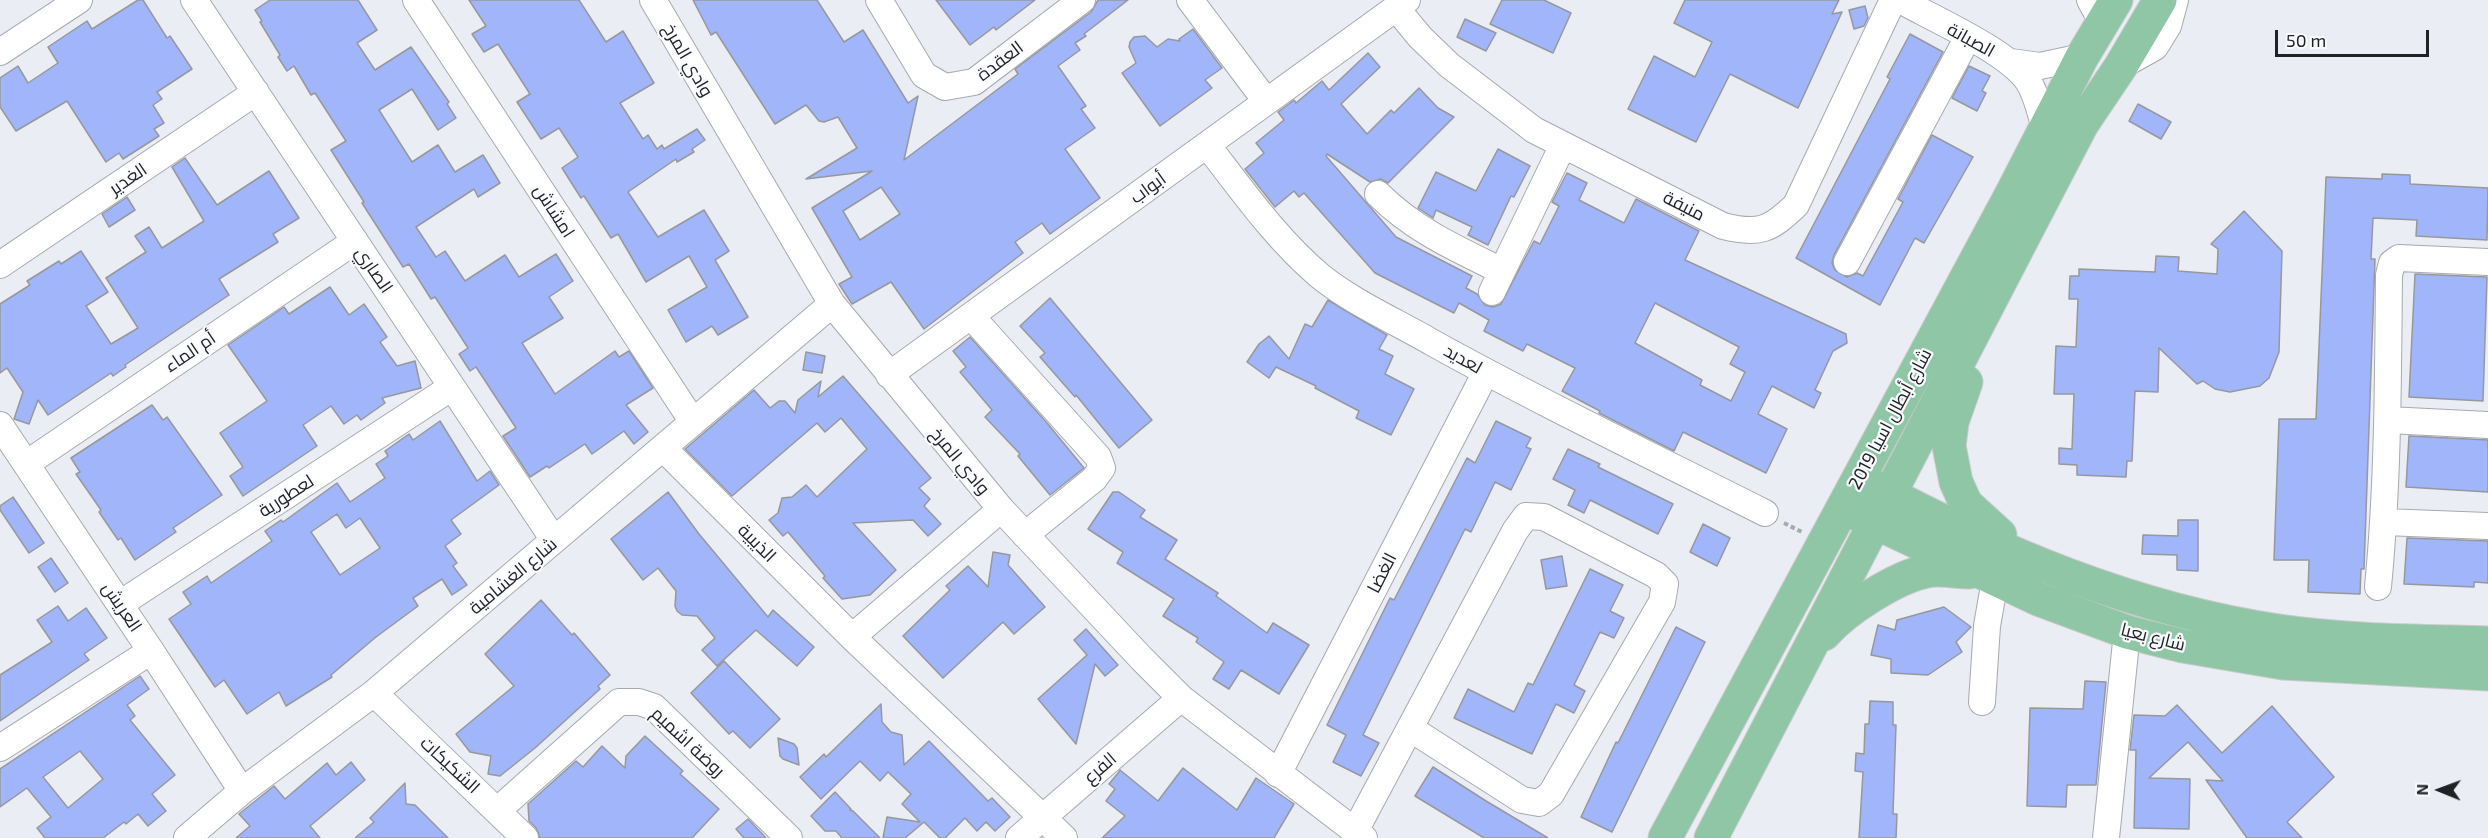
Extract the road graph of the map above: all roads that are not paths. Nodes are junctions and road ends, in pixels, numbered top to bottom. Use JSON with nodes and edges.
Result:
{"nodes":[{"id":1,"x":79,"y":0,"type":"edge"},
{"id":2,"x":194,"y":0,"type":"edge"},
{"id":3,"x":416,"y":0,"type":"edge"},
{"id":4,"x":653,"y":0,"type":"edge"},
{"id":5,"x":879,"y":0,"type":"edge"},
{"id":6,"x":1082,"y":0,"type":"edge"},
{"id":7,"x":1190,"y":0,"type":"edge"},
{"id":8,"x":1893,"y":0,"type":"edge"},
{"id":9,"x":1900,"y":0,"type":"edge"},
{"id":10,"x":2160,"y":0,"type":"edge"},
{"id":11,"x":2175,"y":0,"type":"edge"},
{"id":12,"x":1401,"y":4,"type":"edge"},
{"id":13,"x":2103,"y":7,"type":"edge"},
{"id":14,"x":1968,"y":37,"type":"junction"},
{"id":15,"x":0,"y":52,"type":"edge"},
{"id":16,"x":2082,"y":57,"type":"junction"},
{"id":17,"x":2011,"y":62,"type":"junction"},
{"id":18,"x":2121,"y":66,"type":"junction"},
{"id":19,"x":256,"y":92,"type":"junction"},
{"id":20,"x":1266,"y":101,"type":"junction"},
{"id":21,"x":2082,"y":124,"type":"junction"},
{"id":22,"x":2045,"y":128,"type":"junction"},
{"id":23,"x":1207,"y":145,"type":"junction"},
{"id":24,"x":1563,"y":145,"type":"junction"},
{"id":25,"x":1378,"y":194,"type":"dead end"},
{"id":26,"x":355,"y":241,"type":"junction"},
{"id":27,"x":1847,"y":262,"type":"dead end"},
{"id":28,"x":2488,"y":262,"type":"edge"},
{"id":29,"x":0,"y":265,"type":"edge"},
{"id":30,"x":832,"y":304,"type":"junction"},
{"id":31,"x":971,"y":316,"type":"junction"},
{"id":32,"x":1486,"y":372,"type":"junction"},
{"id":33,"x":889,"y":375,"type":"junction"},
{"id":34,"x":452,"y":387,"type":"junction"},
{"id":35,"x":2388,"y":420,"type":"junction"},
{"id":36,"x":693,"y":422,"type":"junction"},
{"id":37,"x":2488,"y":424,"type":"edge"},
{"id":38,"x":0,"y":425,"type":"edge"},
{"id":39,"x":663,"y":448,"type":"junction"},
{"id":40,"x":26,"y":464,"type":"junction"},
{"id":41,"x":1858,"y":477,"type":"junction"},
{"id":42,"x":1889,"y":494,"type":"junction"},
{"id":43,"x":1843,"y":507,"type":"junction"},
{"id":44,"x":1001,"y":509,"type":"junction"},
{"id":45,"x":1765,"y":513,"type":"road end"},
{"id":46,"x":1874,"y":522,"type":"junction"},
{"id":47,"x":2384,"y":522,"type":"junction"},
{"id":48,"x":2488,"y":526,"type":"edge"},
{"id":49,"x":1025,"y":536,"type":"junction"},
{"id":50,"x":554,"y":540,"type":"junction"},
{"id":51,"x":2027,"y":559,"type":"junction"},
{"id":52,"x":1987,"y":576,"type":"junction"},
{"id":53,"x":2378,"y":587,"type":"dead end"},
{"id":54,"x":120,"y":604,"type":"junction"},
{"id":55,"x":2127,"y":632,"type":"junction"},
{"id":56,"x":852,"y":638,"type":"junction"},
{"id":57,"x":2488,"y":643,"type":"edge"},
{"id":58,"x":152,"y":651,"type":"junction"},
{"id":59,"x":1802,"y":661,"type":"junction"},
{"id":60,"x":2488,"y":674,"type":"edge"},
{"id":61,"x":374,"y":693,"type":"junction"},
{"id":62,"x":1181,"y":698,"type":"junction"},
{"id":63,"x":1982,"y":702,"type":"dead end"},
{"id":64,"x":1411,"y":729,"type":"junction"},
{"id":65,"x":0,"y":748,"type":"edge"},
{"id":66,"x":1278,"y":774,"type":"junction"},
{"id":67,"x":242,"y":791,"type":"junction"},
{"id":68,"x":498,"y":810,"type":"junction"},
{"id":69,"x":1043,"y":818,"type":"junction"},
{"id":70,"x":1359,"y":835,"type":"edge"},
{"id":71,"x":187,"y":838,"type":"edge"},
{"id":72,"x":525,"y":838,"type":"edge"},
{"id":73,"x":789,"y":838,"type":"edge"},
{"id":74,"x":1020,"y":838,"type":"edge"},
{"id":75,"x":1064,"y":838,"type":"edge"},
{"id":76,"x":1665,"y":838,"type":"edge"},
{"id":77,"x":1711,"y":838,"type":"edge"},
{"id":78,"x":2106,"y":838,"type":"edge"}],
"edges":[{"from":1,"to":15,"type":"street"},
{"from":2,"to":19,"type":"street","name":"الصاري"},
{"from":3,"to":36,"type":"street","name":"امشاش"},
{"from":4,"to":30,"type":"street","name":"وادي المرخ"},
{"from":5,"to":6,"type":"street","name":"العقدة"},
{"from":7,"to":20,"type":"street"},
{"from":8,"to":24,"type":"street","name":"منيفة"},
{"from":9,"to":14,"type":"street","name":"الصبانة"},
{"from":10,"to":18,"type":"main road","name":"شارع أبطال اسيا 2019"},
{"from":11,"to":18,"type":"street"},
{"from":12,"to":20,"type":"street","name":"أبواب"},
{"from":12,"to":24,"type":"street","name":"منيفة"},
{"from":13,"to":16,"type":"main road","name":"شارع أبطال اسيا 2019"},
{"from":14,"to":17,"type":"street","name":"الصبانة"},
{"from":14,"to":27,"type":"street"},
{"from":16,"to":17,"type":"street","name":"الصبانة"},
{"from":16,"to":22,"type":"main road","name":"شارع أبطال اسيا 2019"},
{"from":17,"to":22,"type":"street","name":"الصبانة"},
{"from":18,"to":21,"type":"main road","name":"شارع أبطال اسيا 2019"},
{"from":19,"to":26,"type":"street","name":"الصاري"},
{"from":19,"to":29,"type":"street","name":"الغدير"},
{"from":20,"to":23,"type":"street","name":"أبواب"},
{"from":21,"to":42,"type":"main road","name":"شارع أبطال اسيا 2019"},
{"from":21,"to":51,"type":"main road"},
{"from":22,"to":41,"type":"main road","name":"شارع أبطال اسيا 2019"},
{"from":23,"to":31,"type":"street","name":"أبواب"},
{"from":23,"to":32,"type":"street","name":"لعديد"},
{"from":24,"to":25,"type":"street"},
{"from":26,"to":34,"type":"street","name":"الصاري"},
{"from":26,"to":40,"type":"street","name":"أم الماء"},
{"from":28,"to":35,"type":"street"},
{"from":30,"to":33,"type":"street","name":"وادي المرخ"},
{"from":30,"to":36,"type":"street","name":"شارع الغشامية"},
{"from":31,"to":33,"type":"street","name":"أبواب"},
{"from":31,"to":49,"type":"street"},
{"from":32,"to":45,"type":"street","name":"لعديد"},
{"from":32,"to":66,"type":"street","name":"الغضا"},
{"from":33,"to":44,"type":"street","name":"وادي المرخ"},
{"from":34,"to":50,"type":"street","name":"الصاري"},
{"from":34,"to":54,"type":"street","name":"لعطورية"},
{"from":35,"to":37,"type":"street"},
{"from":35,"to":47,"type":"street"},
{"from":36,"to":39,"type":"street","name":"شارع الغشامية"},
{"from":38,"to":40,"type":"street","name":"العريش"},
{"from":39,"to":50,"type":"street","name":"شارع الغشامية"},
{"from":39,"to":56,"type":"street","name":"الذيبية"},
{"from":40,"to":54,"type":"street","name":"العريش"},
{"from":41,"to":42,"type":"main road","name":"شارع بعيا"},
{"from":41,"to":43,"type":"main road","name":"شارع أبطال اسيا 2019"},
{"from":42,"to":46,"type":"main road","name":"شارع أبطال اسيا 2019"},
{"from":42,"to":51,"type":"main road","name":"شارع بعيا"},
{"from":43,"to":46,"type":"main road","name":"شارع بعيا"},
{"from":43,"to":76,"type":"main road","name":"شارع أبطال اسيا 2019"},
{"from":44,"to":49,"type":"street","name":"وادي المرخ"},
{"from":44,"to":56,"type":"street"},
{"from":46,"to":52,"type":"main road","name":"شارع بعيا"},
{"from":46,"to":59,"type":"main road","name":"شارع أبطال اسيا 2019"},
{"from":47,"to":48,"type":"street"},
{"from":47,"to":53,"type":"street"},
{"from":49,"to":62,"type":"street","name":"وادي المرخ"},
{"from":50,"to":61,"type":"street","name":"شارع الغشامية"},
{"from":51,"to":57,"type":"main road","name":"شارع بعيا"},
{"from":52,"to":55,"type":"main road","name":"شارع بعيا"},
{"from":52,"to":59,"type":"main road"},
{"from":52,"to":63,"type":"street"},
{"from":54,"to":58,"type":"street","name":"العريش"},
{"from":55,"to":60,"type":"main road","name":"شارع بعيا"},
{"from":55,"to":78,"type":"street"},
{"from":56,"to":69,"type":"street","name":"الذيبية"},
{"from":58,"to":65,"type":"street"},
{"from":58,"to":67,"type":"street","name":"العريش"},
{"from":59,"to":77,"type":"main road","name":"شارع أبطال اسيا 2019"},
{"from":61,"to":67,"type":"street","name":"شارع الغشامية"},
{"from":61,"to":68,"type":"street","name":"الشكيكات"},
{"from":62,"to":66,"type":"street","name":"وادي المرخ"},
{"from":62,"to":69,"type":"street","name":"الفرع"},
{"from":64,"to":64,"type":"street"},
{"from":64,"to":70,"type":"street"},
{"from":66,"to":70,"type":"street","name":"وادي المرخ"},
{"from":67,"to":71,"type":"street","name":"شارع الغشامية"},
{"from":68,"to":72,"type":"street","name":"الشكيكات"},
{"from":68,"to":73,"type":"street","name":"روضة اشميم"},
{"from":69,"to":74,"type":"street","name":"الفرع"},
{"from":69,"to":75,"type":"street","name":"الذيبية"}]}
